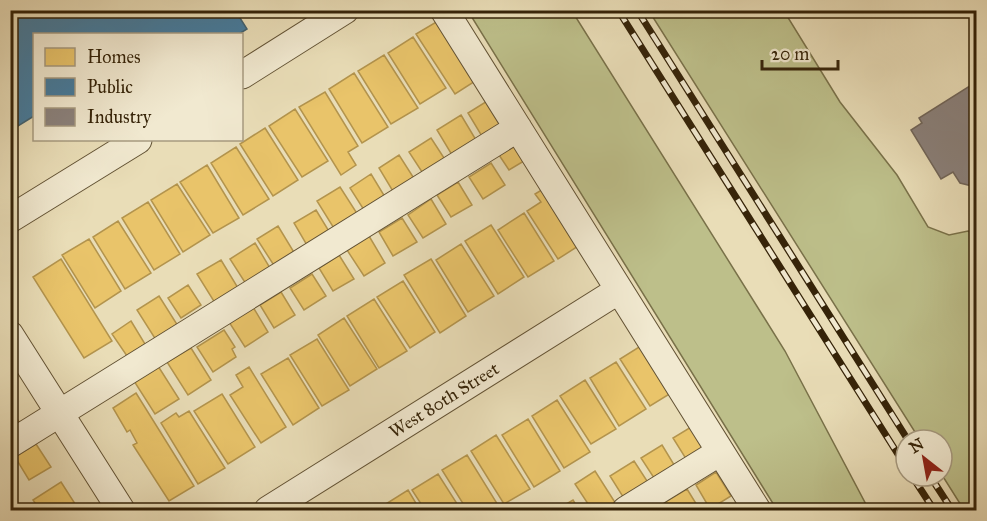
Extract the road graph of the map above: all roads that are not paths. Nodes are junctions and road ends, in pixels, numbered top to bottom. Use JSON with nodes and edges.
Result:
{"nodes":[{"id":1,"x":345,"y":10,"type":"edge"},
{"id":2,"x":444,"y":10,"type":"edge"},
{"id":3,"x":243,"y":74,"type":"edge"},
{"id":4,"x":518,"y":128,"type":"junction"},
{"id":5,"x":136,"y":141,"type":"edge"},
{"id":6,"x":10,"y":219,"type":"edge"},
{"id":7,"x":619,"y":290,"type":"junction"},
{"id":8,"x":10,"y":335,"type":"edge"},
{"id":9,"x":60,"y":413,"type":"junction"},
{"id":10,"x":10,"y":444,"type":"edge"},
{"id":11,"x":720,"y":452,"type":"junction"},
{"id":12,"x":121,"y":510,"type":"edge"},
{"id":13,"x":268,"y":510,"type":"edge"},
{"id":14,"x":626,"y":510,"type":"edge"},
{"id":15,"x":757,"y":510,"type":"edge"}],
"edges":[{"from":1,"to":3,"type":"street"},
{"from":2,"to":4,"type":"street"},
{"from":4,"to":7,"type":"street"},
{"from":4,"to":9,"type":"street"},
{"from":5,"to":6,"type":"street"},
{"from":7,"to":11,"type":"street"},
{"from":7,"to":13,"type":"street","name":"West 80th Street"},
{"from":8,"to":9,"type":"street"},
{"from":9,"to":10,"type":"street"},
{"from":9,"to":12,"type":"street"},
{"from":11,"to":14,"type":"street"},
{"from":11,"to":15,"type":"street"}]}
